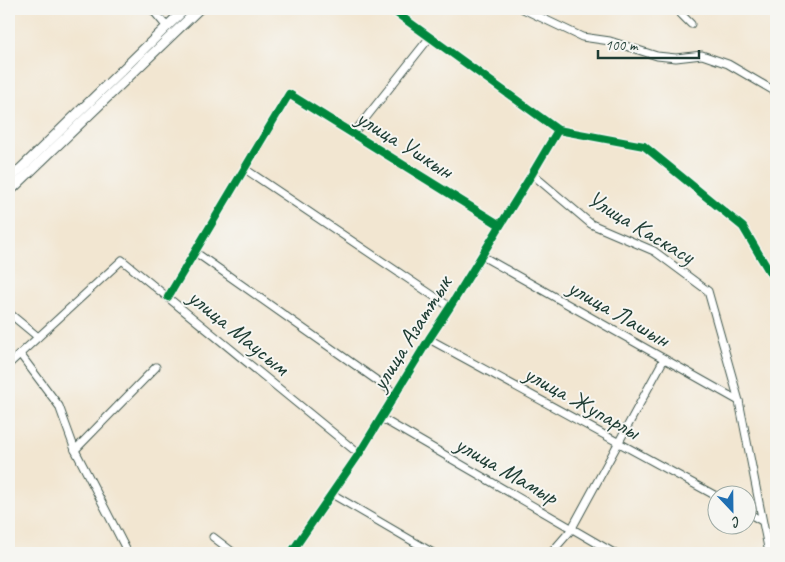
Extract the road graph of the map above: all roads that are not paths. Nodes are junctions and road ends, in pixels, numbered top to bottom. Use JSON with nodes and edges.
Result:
{"nodes":[{"id":1,"x":152,"y":9,"type":"edge"},
{"id":2,"x":185,"y":9,"type":"edge"},
{"id":3,"x":200,"y":9,"type":"edge"},
{"id":4,"x":391,"y":9,"type":"edge"},
{"id":5,"x":523,"y":9,"type":"edge"},
{"id":6,"x":676,"y":9,"type":"edge"},
{"id":7,"x":692,"y":24,"type":"dead end"},
{"id":8,"x":167,"y":27,"type":"junction"},
{"id":9,"x":430,"y":37,"type":"junction"},
{"id":10,"x":776,"y":92,"type":"edge"},
{"id":11,"x":558,"y":130,"type":"junction"},
{"id":12,"x":353,"y":134,"type":"junction"},
{"id":13,"x":245,"y":169,"type":"junction"},
{"id":14,"x":532,"y":174,"type":"junction"},
{"id":15,"x":9,"y":180,"type":"edge"},
{"id":16,"x":9,"y":192,"type":"edge"},
{"id":17,"x":500,"y":225,"type":"junction"},
{"id":18,"x":195,"y":252,"type":"junction"},
{"id":19,"x":482,"y":256,"type":"junction"},
{"id":20,"x":776,"y":283,"type":"edge"},
{"id":21,"x":168,"y":298,"type":"junction"},
{"id":22,"x":450,"y":307,"type":"junction"},
{"id":23,"x":9,"y":313,"type":"edge"},
{"id":24,"x":38,"y":337,"type":"junction"},
{"id":25,"x":429,"y":339,"type":"junction"},
{"id":26,"x":20,"y":354,"type":"junction"},
{"id":27,"x":664,"y":359,"type":"junction"},
{"id":28,"x":9,"y":364,"type":"edge"},
{"id":29,"x":156,"y":367,"type":"dead end"},
{"id":30,"x":396,"y":394,"type":"junction"},
{"id":31,"x":739,"y":401,"type":"junction"},
{"id":32,"x":381,"y":418,"type":"junction"},
{"id":33,"x":618,"y":443,"type":"junction"},
{"id":34,"x":75,"y":450,"type":"junction"},
{"id":35,"x":359,"y":454,"type":"junction"},
{"id":36,"x":708,"y":492,"type":"edge"},
{"id":37,"x":332,"y":494,"type":"junction"},
{"id":38,"x":758,"y":519,"type":"edge"},
{"id":39,"x":762,"y":521,"type":"junction"},
{"id":40,"x":572,"y":530,"type":"junction"},
{"id":41,"x":213,"y":537,"type":"dead end"},
{"id":42,"x":128,"y":553,"type":"edge"},
{"id":43,"x":234,"y":553,"type":"edge"},
{"id":44,"x":291,"y":553,"type":"edge"},
{"id":45,"x":432,"y":553,"type":"edge"},
{"id":46,"x":551,"y":553,"type":"edge"},
{"id":47,"x":614,"y":553,"type":"edge"},
{"id":48,"x":769,"y":553,"type":"edge"}],
"edges":[{"from":1,"to":8,"type":"street"},
{"from":2,"to":8,"type":"main road"},
{"from":3,"to":16,"type":"main road"},
{"from":4,"to":9,"type":"street"},
{"from":5,"to":10,"type":"street"},
{"from":6,"to":7,"type":"street"},
{"from":8,"to":15,"type":"main road"},
{"from":9,"to":11,"type":"street"},
{"from":9,"to":12,"type":"street"},
{"from":11,"to":14,"type":"street","name":"улица Азаттык"},
{"from":11,"to":20,"type":"street"},
{"from":12,"to":13,"type":"street","name":"улица Ушкын"},
{"from":12,"to":17,"type":"street","name":"улица Ушкын"},
{"from":13,"to":18,"type":"street"},
{"from":13,"to":22,"type":"street"},
{"from":14,"to":17,"type":"street","name":"улица Азаттык"},
{"from":14,"to":31,"type":"street","name":"Улица Каскасу"},
{"from":17,"to":19,"type":"street","name":"улица Азаттык"},
{"from":18,"to":21,"type":"street"},
{"from":18,"to":30,"type":"street"},
{"from":19,"to":22,"type":"street","name":"улица Азаттык"},
{"from":19,"to":27,"type":"street","name":"улица Лашын"},
{"from":21,"to":24,"type":"street","name":"улица Маусым"},
{"from":21,"to":35,"type":"street","name":"улица Маусым"},
{"from":22,"to":25,"type":"street","name":"улица Азаттык"},
{"from":23,"to":24,"type":"street"},
{"from":24,"to":26,"type":"street","name":"улица Маусым"},
{"from":25,"to":30,"type":"street","name":"улица Азаттык"},
{"from":25,"to":33,"type":"street","name":"улица Жупарлы"},
{"from":26,"to":28,"type":"street","name":"улица Маусым"},
{"from":26,"to":34,"type":"street"},
{"from":27,"to":31,"type":"street","name":"улица Лашын"},
{"from":27,"to":33,"type":"street"},
{"from":29,"to":34,"type":"street"},
{"from":30,"to":32,"type":"street","name":"улица Азаттык"},
{"from":31,"to":39,"type":"street","name":"Улица Каскасу"},
{"from":32,"to":35,"type":"street","name":"улица Азаттык"},
{"from":32,"to":40,"type":"street","name":"улица Мамыр"},
{"from":33,"to":36,"type":"street","name":"улица Жупарлы"},
{"from":33,"to":40,"type":"street"},
{"from":34,"to":42,"type":"street"},
{"from":35,"to":37,"type":"street","name":"улица Азаттык"},
{"from":37,"to":44,"type":"street","name":"улица Азаттык"},
{"from":37,"to":45,"type":"street"},
{"from":38,"to":39,"type":"street"},
{"from":39,"to":48,"type":"street","name":"Улица Каскасу"},
{"from":40,"to":46,"type":"street"},
{"from":40,"to":47,"type":"street","name":"улица Мамыр"},
{"from":41,"to":43,"type":"street"}]}
